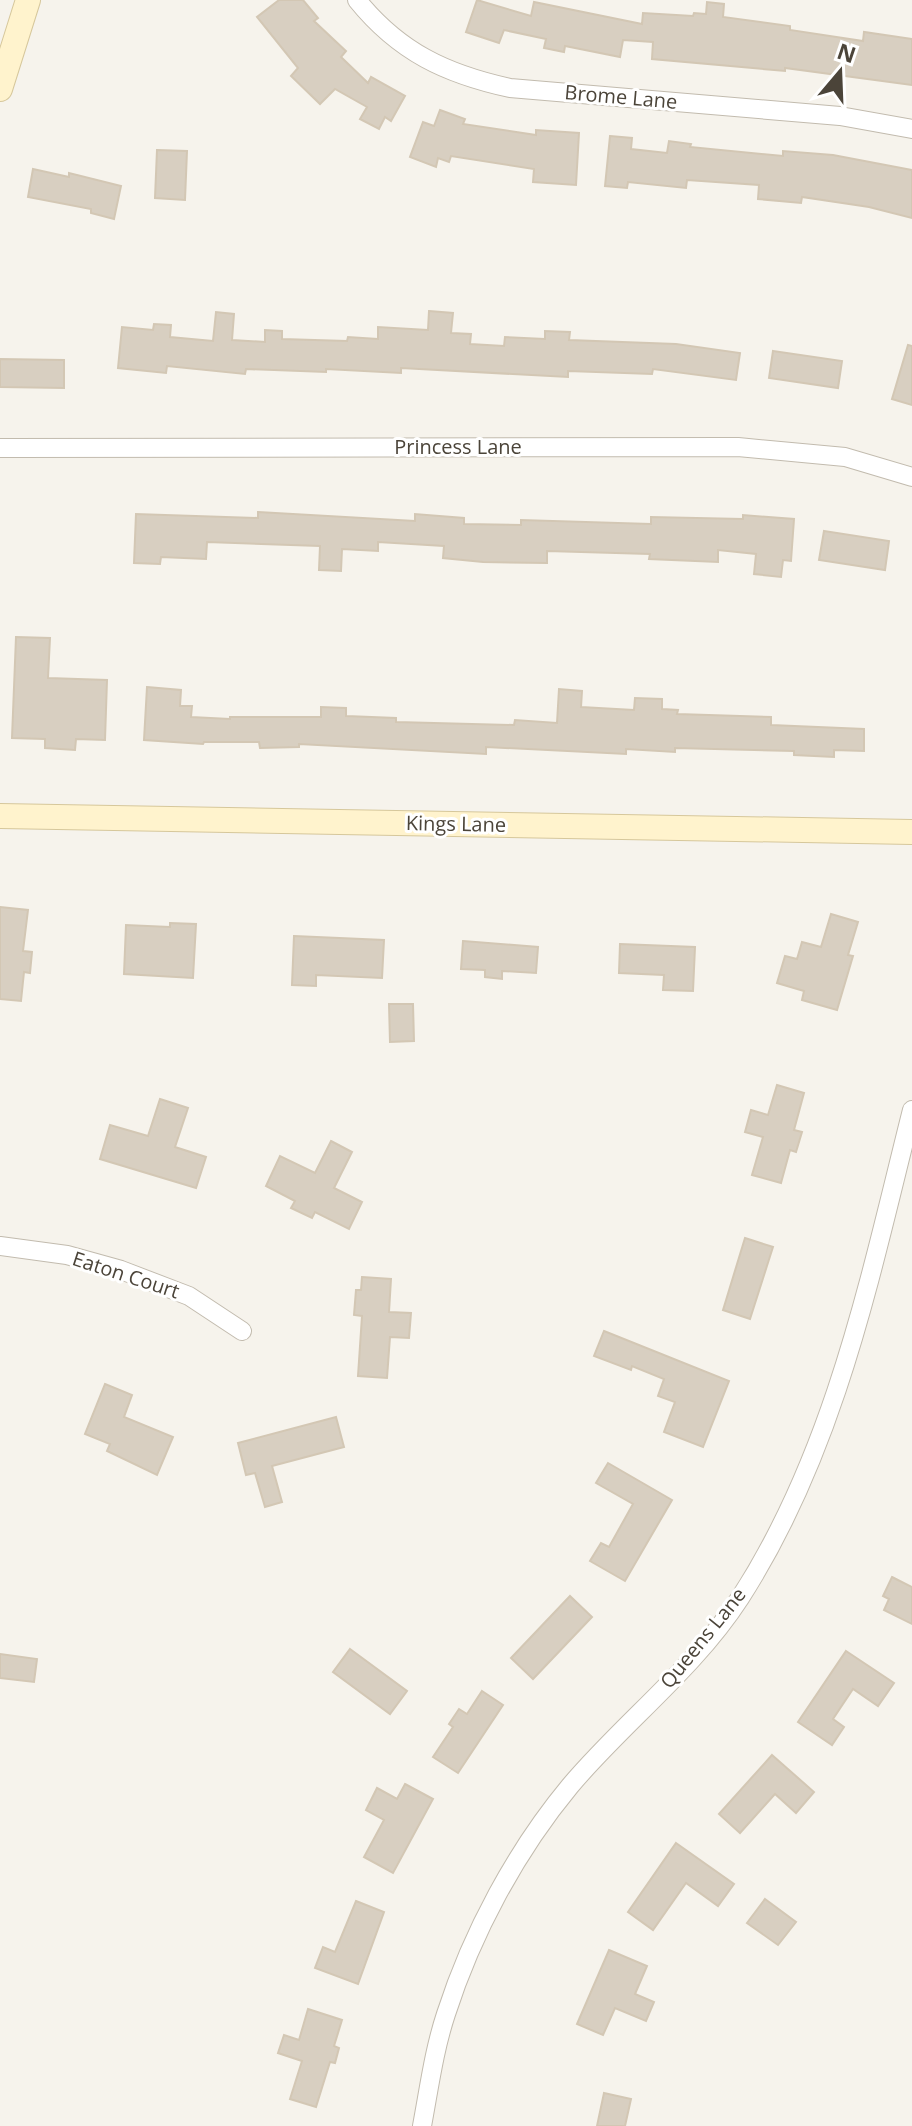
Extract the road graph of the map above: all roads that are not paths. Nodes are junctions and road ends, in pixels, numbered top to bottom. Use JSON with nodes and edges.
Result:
{"nodes":[{"id":1,"x":28,"y":0,"type":"edge"},
{"id":2,"x":357,"y":0,"type":"edge"},
{"id":3,"x":0,"y":89,"type":"edge"},
{"id":4,"x":912,"y":129,"type":"edge"},
{"id":5,"x":0,"y":448,"type":"edge"},
{"id":6,"x":912,"y":477,"type":"edge"},
{"id":7,"x":0,"y":816,"type":"edge"},
{"id":8,"x":912,"y":832,"type":"edge"},
{"id":9,"x":912,"y":1110,"type":"edge"},
{"id":10,"x":0,"y":1246,"type":"edge"},
{"id":11,"x":242,"y":1331,"type":"dead end"},
{"id":12,"x":422,"y":2126,"type":"edge"}],
"edges":[{"from":1,"to":3,"type":"street"},
{"from":2,"to":4,"type":"street","name":"Brome Lane"},
{"from":5,"to":6,"type":"street","name":"Princess Lane"},
{"from":7,"to":8,"type":"street","name":"Kings Lane"},
{"from":9,"to":12,"type":"street","name":"Queens Lane"},
{"from":10,"to":11,"type":"street","name":"Eaton Court"}]}
